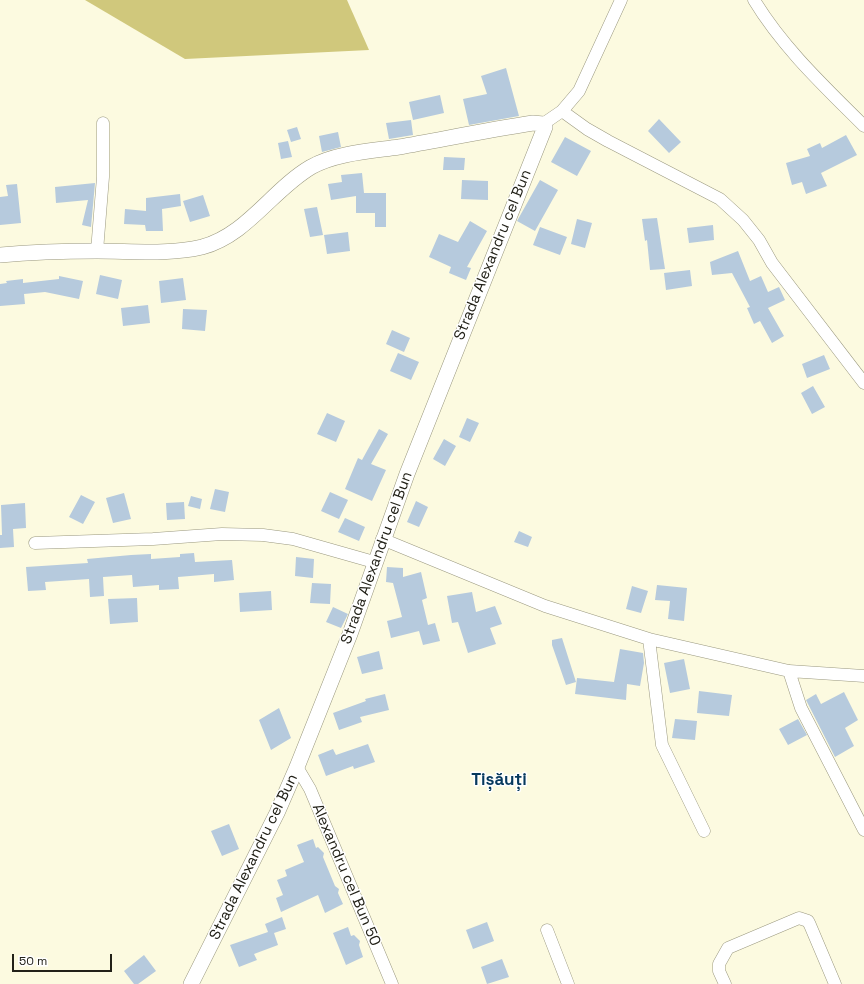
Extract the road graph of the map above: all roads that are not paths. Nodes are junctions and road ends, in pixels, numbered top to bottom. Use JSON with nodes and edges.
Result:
{"nodes":[{"id":1,"x":622,"y":0,"type":"edge"},
{"id":2,"x":754,"y":0,"type":"edge"},
{"id":3,"x":562,"y":111,"type":"junction"},
{"id":4,"x":103,"y":122,"type":"dead end"},
{"id":5,"x":543,"y":124,"type":"junction"},
{"id":6,"x":864,"y":126,"type":"edge"},
{"id":7,"x":97,"y":251,"type":"junction"},
{"id":8,"x":0,"y":255,"type":"edge"},
{"id":9,"x":864,"y":384,"type":"edge"},
{"id":10,"x":382,"y":539,"type":"junction"},
{"id":11,"x":35,"y":543,"type":"dead end"},
{"id":12,"x":374,"y":562,"type":"junction"},
{"id":13,"x":649,"y":639,"type":"junction"},
{"id":14,"x":789,"y":671,"type":"junction"},
{"id":15,"x":864,"y":676,"type":"edge"},
{"id":16,"x":297,"y":767,"type":"junction"},
{"id":17,"x":864,"y":830,"type":"edge"},
{"id":18,"x":704,"y":831,"type":"dead end"},
{"id":19,"x":547,"y":930,"type":"dead end"},
{"id":20,"x":191,"y":984,"type":"edge"},
{"id":21,"x":392,"y":984,"type":"edge"},
{"id":22,"x":568,"y":984,"type":"edge"},
{"id":23,"x":724,"y":984,"type":"edge"},
{"id":24,"x":835,"y":984,"type":"edge"}],
"edges":[{"from":1,"to":3,"type":"street"},
{"from":2,"to":6,"type":"street"},
{"from":3,"to":5,"type":"street"},
{"from":3,"to":9,"type":"street"},
{"from":4,"to":7,"type":"street"},
{"from":5,"to":7,"type":"street"},
{"from":5,"to":10,"type":"street","name":"Strada Alexandru cel Bun"},
{"from":7,"to":8,"type":"street"},
{"from":10,"to":12,"type":"street","name":"Strada Alexandru cel Bun"},
{"from":10,"to":13,"type":"street"},
{"from":11,"to":12,"type":"street"},
{"from":12,"to":16,"type":"street","name":"Strada Alexandru cel Bun"},
{"from":13,"to":14,"type":"street"},
{"from":13,"to":18,"type":"street"},
{"from":14,"to":15,"type":"street"},
{"from":14,"to":17,"type":"street"},
{"from":16,"to":20,"type":"street","name":"Strada Alexandru cel Bun"},
{"from":16,"to":21,"type":"street","name":"Alexandru cel Bun 50"},
{"from":19,"to":22,"type":"street"},
{"from":23,"to":24,"type":"street"}]}
